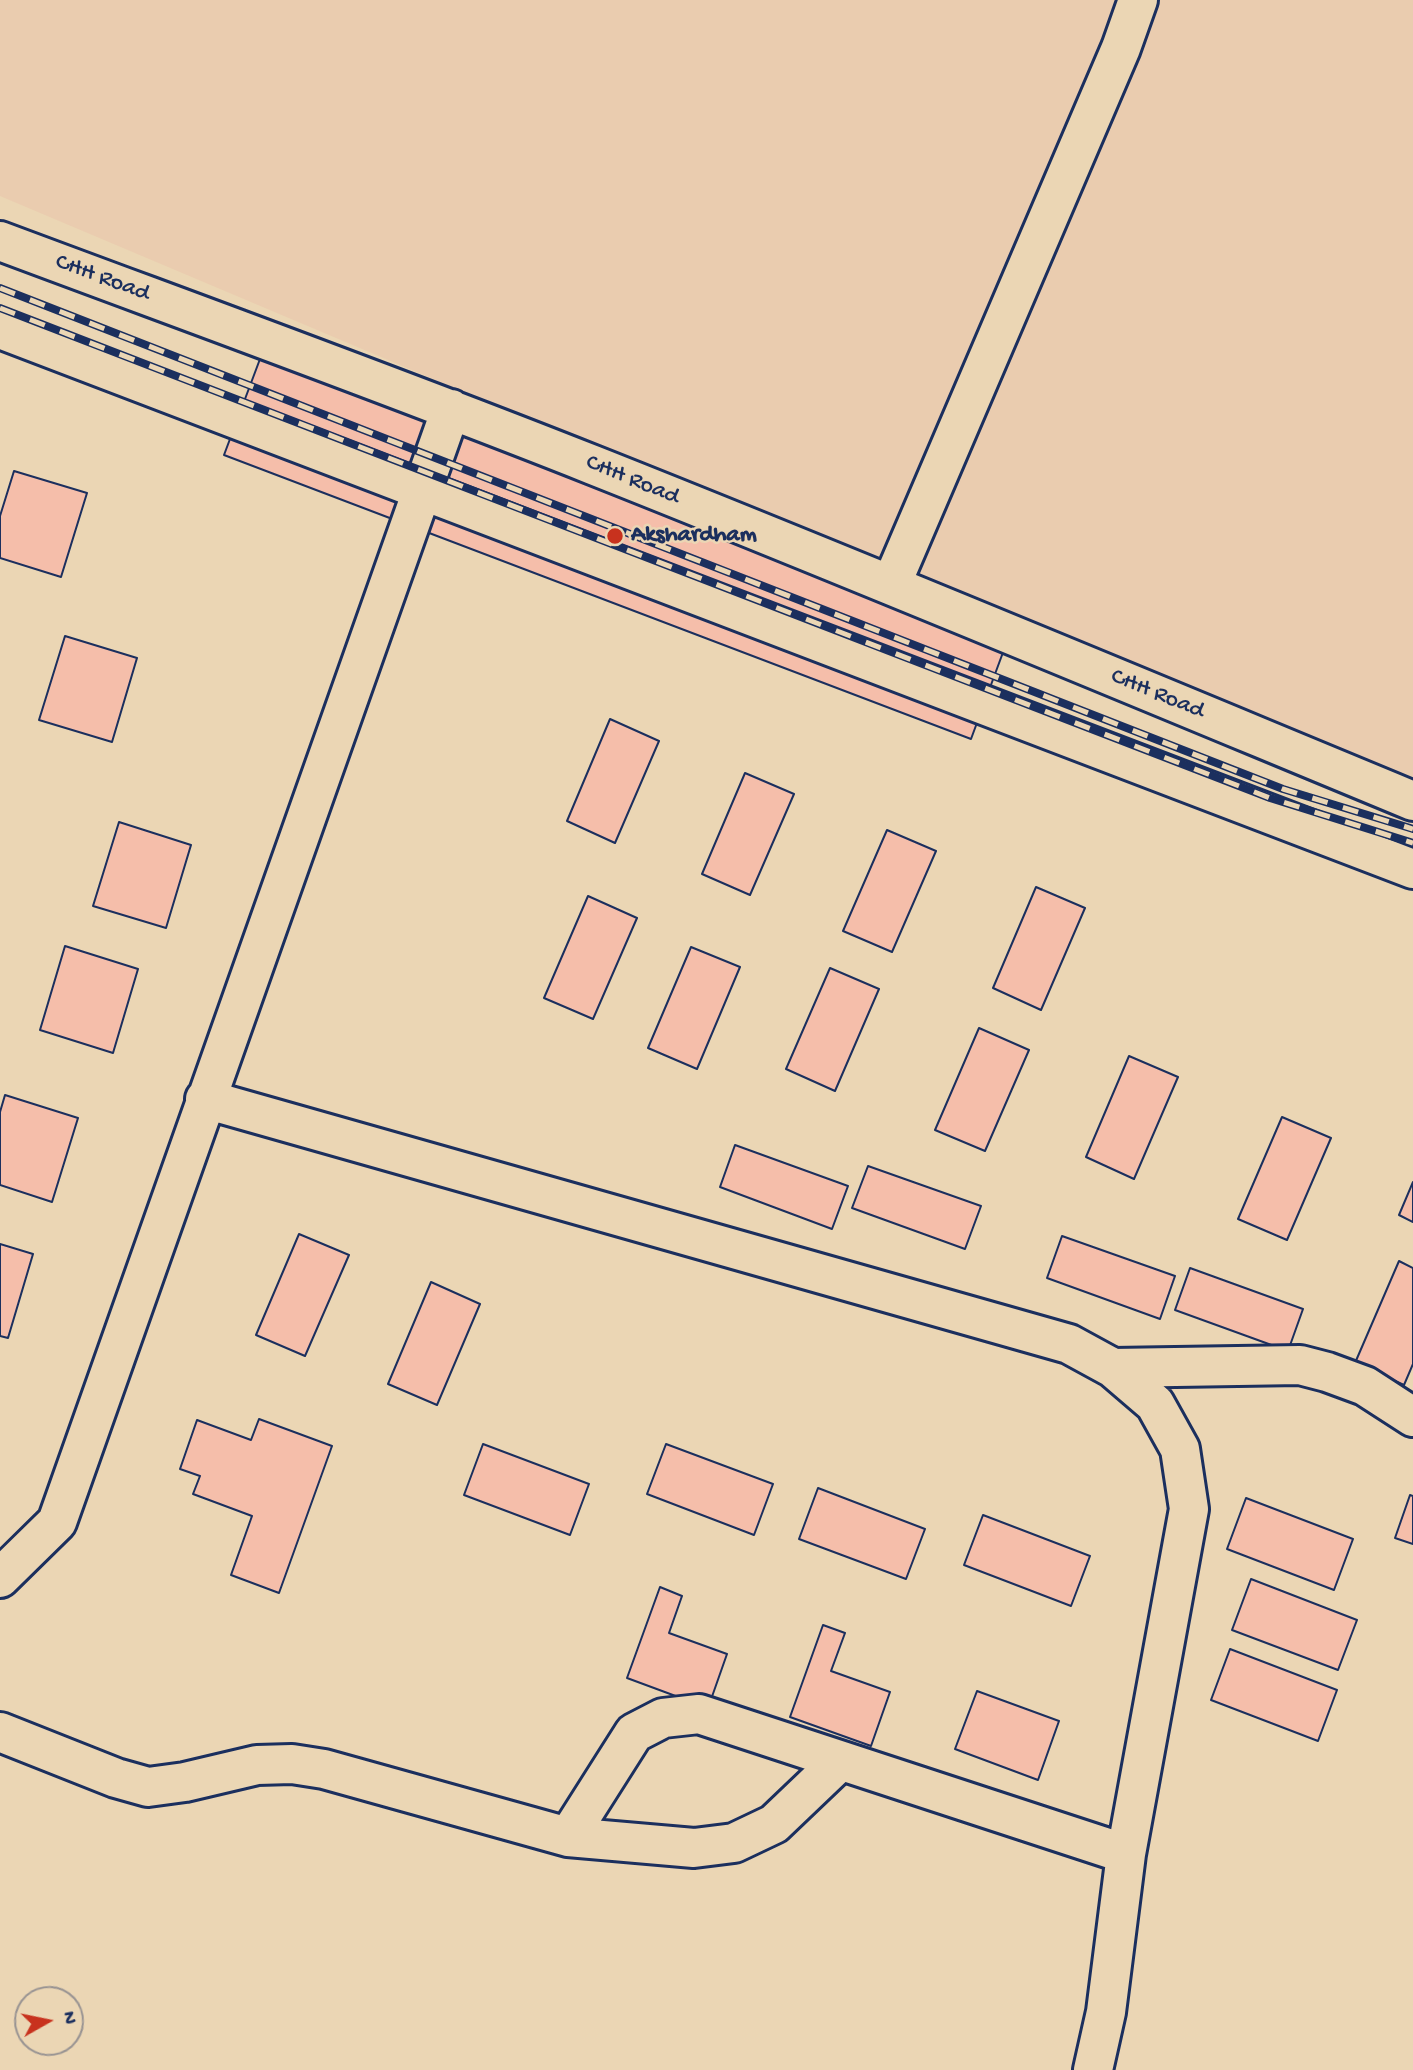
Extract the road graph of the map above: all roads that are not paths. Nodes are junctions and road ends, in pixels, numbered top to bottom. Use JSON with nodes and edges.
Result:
{"nodes":[{"id":1,"x":1138,"y":0,"type":"edge"},
{"id":2,"x":0,"y":241,"type":"edge"},
{"id":3,"x":0,"y":329,"type":"edge"},
{"id":4,"x":451,"y":409,"type":"junction"},
{"id":5,"x":421,"y":490,"type":"junction"},
{"id":6,"x":891,"y":585,"type":"junction"},
{"id":7,"x":1413,"y":801,"type":"edge"},
{"id":8,"x":1413,"y":869,"type":"edge"},
{"id":9,"x":205,"y":1099,"type":"junction"},
{"id":10,"x":1113,"y":1368,"type":"junction"},
{"id":11,"x":1413,"y":1416,"type":"edge"},
{"id":12,"x":0,"y":1578,"type":"edge"},
{"id":13,"x":0,"y":1732,"type":"edge"},
{"id":14,"x":840,"y":1761,"type":"junction"},
{"id":15,"x":568,"y":1837,"type":"junction"},
{"id":16,"x":1126,"y":1854,"type":"junction"},
{"id":17,"x":1093,"y":2070,"type":"edge"}],
"edges":[{"from":1,"to":6,"type":"street"},
{"from":2,"to":4,"type":"street","name":"CHH Road"},
{"from":3,"to":5,"type":"street"},
{"from":4,"to":5,"type":"street"},
{"from":4,"to":6,"type":"street","name":"CHH Road"},
{"from":5,"to":8,"type":"street"},
{"from":5,"to":9,"type":"street"},
{"from":6,"to":7,"type":"street","name":"CHH Road"},
{"from":9,"to":10,"type":"street"},
{"from":9,"to":12,"type":"street"},
{"from":10,"to":11,"type":"street"},
{"from":10,"to":16,"type":"street"},
{"from":13,"to":15,"type":"street"},
{"from":14,"to":15,"type":"street"},
{"from":14,"to":15,"type":"street"},
{"from":14,"to":16,"type":"street"},
{"from":16,"to":17,"type":"street"}]}
